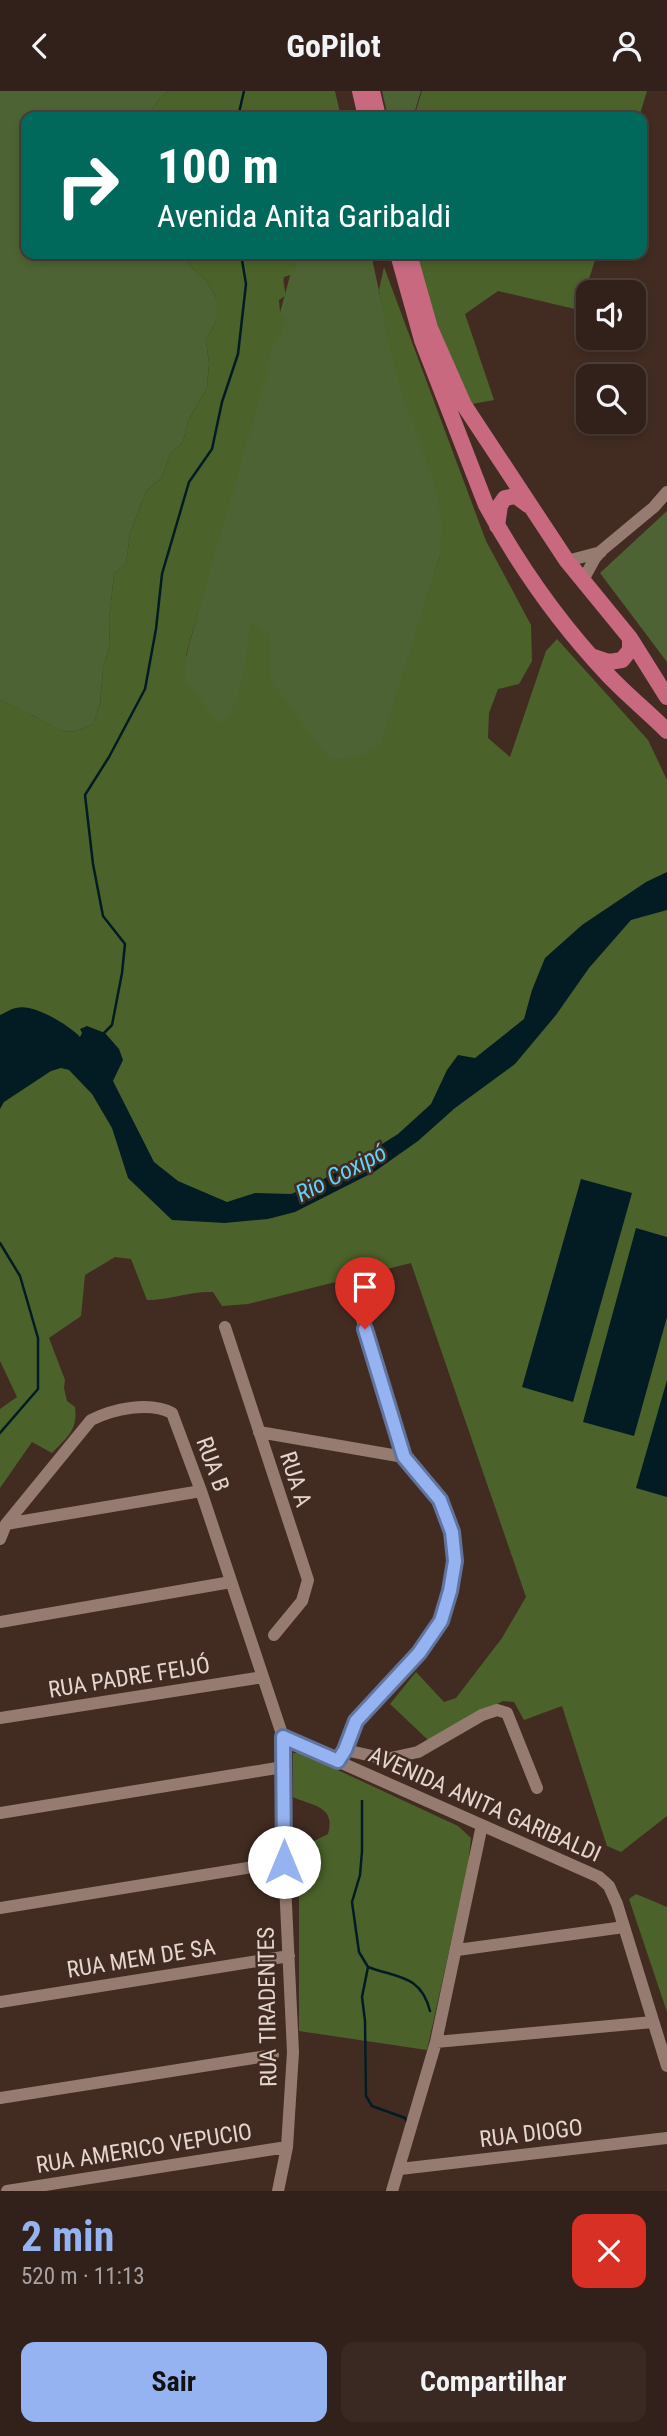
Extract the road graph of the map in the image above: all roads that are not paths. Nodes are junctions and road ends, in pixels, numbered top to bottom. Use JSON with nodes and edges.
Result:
{"nodes":[{"id":1,"x":360,"y":91,"type":"edge"},
{"id":2,"x":372,"y":91,"type":"edge"},
{"id":3,"x":365,"y":112,"type":"edge"},
{"id":4,"x":377,"y":112,"type":"edge"},
{"id":5,"x":398,"y":259,"type":"edge"},
{"id":6,"x":411,"y":259,"type":"edge"},
{"id":7,"x":667,"y":492,"type":"edge"},
{"id":8,"x":532,"y":509,"type":"junction"},
{"id":9,"x":497,"y":526,"type":"junction"},
{"id":10,"x":601,"y":551,"type":"junction"},
{"id":11,"x":567,"y":561,"type":"junction"},
{"id":12,"x":582,"y":582,"type":"junction"},
{"id":13,"x":630,"y":638,"type":"junction"},
{"id":14,"x":591,"y":656,"type":"junction"},
{"id":15,"x":667,"y":697,"type":"edge"},
{"id":16,"x":667,"y":731,"type":"edge"},
{"id":17,"x":357,"y":1303,"type":"dead end"},
{"id":18,"x":225,"y":1327,"type":"dead end"},
{"id":19,"x":258,"y":1432,"type":"junction"},
{"id":20,"x":404,"y":1457,"type":"junction"},
{"id":21,"x":201,"y":1491,"type":"junction"},
{"id":22,"x":6,"y":1524,"type":"junction"},
{"id":23,"x":0,"y":1539,"type":"edge"},
{"id":24,"x":231,"y":1583,"type":"junction"},
{"id":25,"x":0,"y":1622,"type":"edge"},
{"id":26,"x":274,"y":1635,"type":"dead end"},
{"id":27,"x":263,"y":1677,"type":"junction"},
{"id":28,"x":0,"y":1718,"type":"edge"},
{"id":29,"x":283,"y":1737,"type":"junction"},
{"id":30,"x":345,"y":1750,"type":"junction"},
{"id":31,"x":338,"y":1761,"type":"junction"},
{"id":32,"x":283,"y":1767,"type":"junction"},
{"id":33,"x":537,"y":1788,"type":"dead end"},
{"id":34,"x":0,"y":1813,"type":"edge"},
{"id":35,"x":482,"y":1825,"type":"junction"},
{"id":36,"x":284,"y":1862,"type":"junction"},
{"id":37,"x":0,"y":1908,"type":"edge"},
{"id":38,"x":624,"y":1927,"type":"junction"},
{"id":39,"x":457,"y":1950,"type":"junction"},
{"id":40,"x":289,"y":1956,"type":"junction"},
{"id":41,"x":0,"y":2002,"type":"edge"},
{"id":42,"x":653,"y":2022,"type":"junction"},
{"id":43,"x":436,"y":2042,"type":"junction"},
{"id":44,"x":273,"y":2055,"type":"dead end"},
{"id":45,"x":667,"y":2066,"type":"edge"},
{"id":46,"x":0,"y":2098,"type":"edge"},
{"id":47,"x":667,"y":2139,"type":"edge"},
{"id":48,"x":287,"y":2147,"type":"junction"},
{"id":49,"x":400,"y":2169,"type":"junction"},
{"id":50,"x":7,"y":2191,"type":"edge"},
{"id":51,"x":278,"y":2191,"type":"edge"},
{"id":52,"x":392,"y":2191,"type":"edge"}],
"edges":[{"from":1,"to":3,"type":"main road"},
{"from":2,"to":4,"type":"main road"},
{"from":5,"to":9,"type":"main road"},
{"from":6,"to":8,"type":"main road"},
{"from":7,"to":10,"type":"street"},
{"from":8,"to":9,"type":"main road"},
{"from":8,"to":11,"type":"main road"},
{"from":9,"to":14,"type":"main road"},
{"from":10,"to":11,"type":"street"},
{"from":10,"to":12,"type":"street"},
{"from":11,"to":12,"type":"main road"},
{"from":12,"to":13,"type":"main road"},
{"from":13,"to":14,"type":"main road"},
{"from":13,"to":15,"type":"main road"},
{"from":14,"to":16,"type":"main road"},
{"from":17,"to":20,"type":"street"},
{"from":18,"to":19,"type":"street","name":"RUA A"},
{"from":19,"to":20,"type":"street"},
{"from":19,"to":26,"type":"street","name":"RUA A"},
{"from":20,"to":30,"type":"street"},
{"from":21,"to":22,"type":"street"},
{"from":21,"to":22,"type":"street","name":"RUA B"},
{"from":21,"to":24,"type":"street","name":"RUA B"},
{"from":22,"to":23,"type":"street"},
{"from":24,"to":25,"type":"street"},
{"from":24,"to":27,"type":"street","name":"RUA B"},
{"from":27,"to":28,"type":"street","name":"RUA PADRE FEIJÓ"},
{"from":27,"to":29,"type":"street","name":"RUA B"},
{"from":29,"to":31,"type":"street","name":"AVENIDA ANITA GARIBALDI"},
{"from":29,"to":32,"type":"street","name":"RUA TIRADENTES"},
{"from":30,"to":31,"type":"street"},
{"from":30,"to":33,"type":"street"},
{"from":31,"to":35,"type":"street","name":"AVENIDA ANITA GARIBALDI"},
{"from":32,"to":34,"type":"street"},
{"from":32,"to":36,"type":"street","name":"RUA TIRADENTES"},
{"from":35,"to":38,"type":"street","name":"AVENIDA ANITA GARIBALDI"},
{"from":35,"to":39,"type":"street"},
{"from":36,"to":37,"type":"street"},
{"from":36,"to":40,"type":"street","name":"RUA TIRADENTES"},
{"from":38,"to":39,"type":"street"},
{"from":38,"to":42,"type":"street","name":"AVENIDA ANITA GARIBALDI"},
{"from":39,"to":43,"type":"street"},
{"from":40,"to":41,"type":"street","name":"RUA MEM DE SA"},
{"from":40,"to":48,"type":"street","name":"RUA TIRADENTES"},
{"from":42,"to":43,"type":"street"},
{"from":42,"to":45,"type":"street","name":"AVENIDA ANITA GARIBALDI"},
{"from":43,"to":49,"type":"street"},
{"from":44,"to":46,"type":"street"},
{"from":47,"to":49,"type":"street","name":"RUA DIOGO"},
{"from":48,"to":50,"type":"street","name":"RUA AMERICO VEPUCIO"},
{"from":48,"to":51,"type":"street","name":"RUA TIRADENTES"},
{"from":49,"to":52,"type":"street"}]}
